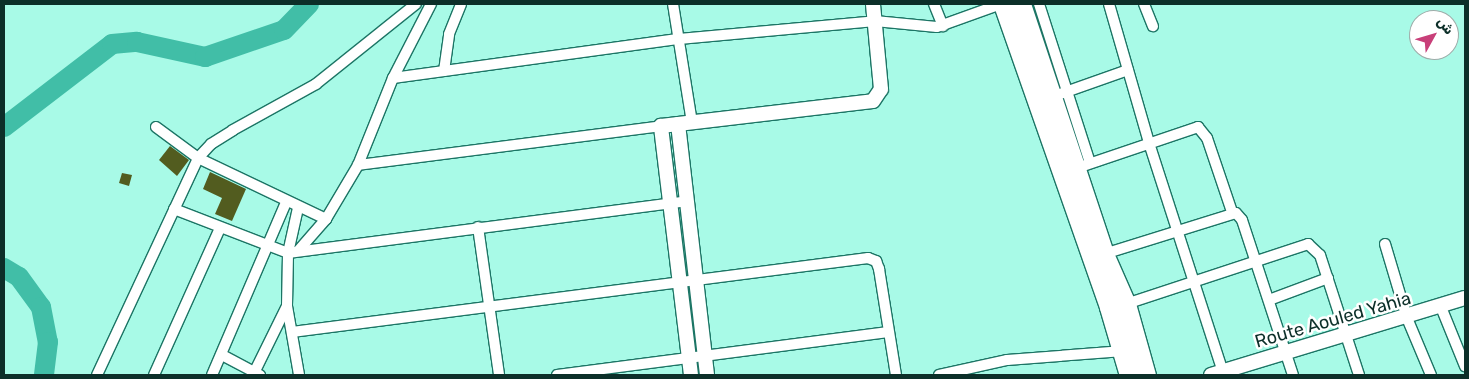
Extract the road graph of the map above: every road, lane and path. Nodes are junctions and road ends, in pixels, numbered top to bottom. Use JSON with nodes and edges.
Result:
{"nodes":[{"id":1,"x":416,"y":4,"type":"edge"},
{"id":2,"x":431,"y":4,"type":"edge"},
{"id":3,"x":461,"y":4,"type":"edge"},
{"id":4,"x":673,"y":4,"type":"edge"},
{"id":5,"x":873,"y":4,"type":"edge"},
{"id":6,"x":934,"y":4,"type":"edge"},
{"id":7,"x":1002,"y":4,"type":"edge"},
{"id":8,"x":1021,"y":4,"type":"edge"},
{"id":9,"x":1040,"y":4,"type":"edge"},
{"id":10,"x":1109,"y":4,"type":"edge"},
{"id":11,"x":1144,"y":4,"type":"edge"},
{"id":12,"x":875,"y":20,"type":"junction"},
{"id":13,"x":943,"y":26,"type":"junction"},
{"id":14,"x":1153,"y":26,"type":"dead end"},
{"id":15,"x":679,"y":39,"type":"junction"},
{"id":16,"x":1128,"y":70,"type":"junction"},
{"id":17,"x":444,"y":71,"type":"junction"},
{"id":18,"x":393,"y":78,"type":"junction"},
{"id":19,"x":1059,"y":94,"type":"junction"},
{"id":20,"x":1035,"y":104,"type":"junction"},
{"id":21,"x":685,"y":123,"type":"junction"},
{"id":22,"x":661,"y":126,"type":"junction"},
{"id":23,"x":156,"y":127,"type":"dead end"},
{"id":24,"x":1149,"y":143,"type":"junction"},
{"id":25,"x":198,"y":158,"type":"junction"},
{"id":26,"x":358,"y":164,"type":"junction"},
{"id":27,"x":1083,"y":165,"type":"junction"},
{"id":28,"x":688,"y":201,"type":"junction"},
{"id":29,"x":286,"y":202,"type":"junction"},
{"id":30,"x":670,"y":204,"type":"junction"},
{"id":31,"x":298,"y":208,"type":"junction"},
{"id":32,"x":174,"y":209,"type":"junction"},
{"id":33,"x":1232,"y":212,"type":"junction"},
{"id":34,"x":326,"y":220,"type":"junction"},
{"id":35,"x":478,"y":227,"type":"junction"},
{"id":36,"x":220,"y":228,"type":"junction"},
{"id":37,"x":1177,"y":228,"type":"junction"},
{"id":38,"x":267,"y":244,"type":"junction"},
{"id":39,"x":1385,"y":244,"type":"dead end"},
{"id":40,"x":293,"y":252,"type":"junction"},
{"id":41,"x":1104,"y":254,"type":"junction"},
{"id":42,"x":1254,"y":261,"type":"junction"},
{"id":43,"x":1328,"y":278,"type":"junction"},
{"id":44,"x":696,"y":279,"type":"junction"},
{"id":45,"x":1194,"y":281,"type":"junction"},
{"id":46,"x":679,"y":283,"type":"junction"},
{"id":47,"x":1465,"y":298,"type":"edge"},
{"id":48,"x":1269,"y":300,"type":"junction"},
{"id":49,"x":1126,"y":304,"type":"junction"},
{"id":50,"x":287,"y":306,"type":"junction"},
{"id":51,"x":490,"y":306,"type":"junction"},
{"id":52,"x":1442,"y":307,"type":"junction"},
{"id":53,"x":1407,"y":318,"type":"junction"},
{"id":54,"x":292,"y":332,"type":"junction"},
{"id":55,"x":888,"y":332,"type":"junction"},
{"id":56,"x":1346,"y":336,"type":"junction"},
{"id":57,"x":1132,"y":350,"type":"junction"},
{"id":58,"x":1286,"y":353,"type":"junction"},
{"id":59,"x":222,"y":355,"type":"junction"},
{"id":60,"x":704,"y":356,"type":"junction"},
{"id":61,"x":688,"y":357,"type":"junction"},
{"id":62,"x":1465,"y":366,"type":"edge"},
{"id":63,"x":257,"y":374,"type":"edge"},
{"id":64,"x":1219,"y":374,"type":"edge"},
{"id":65,"x":97,"y":375,"type":"edge"},
{"id":66,"x":154,"y":375,"type":"edge"},
{"id":67,"x":212,"y":375,"type":"edge"},
{"id":68,"x":299,"y":375,"type":"edge"},
{"id":69,"x":499,"y":375,"type":"edge"},
{"id":70,"x":557,"y":375,"type":"edge"},
{"id":71,"x":691,"y":375,"type":"edge"},
{"id":72,"x":707,"y":375,"type":"edge"},
{"id":73,"x":896,"y":375,"type":"edge"},
{"id":74,"x":939,"y":375,"type":"edge"},
{"id":75,"x":1129,"y":375,"type":"edge"},
{"id":76,"x":1146,"y":375,"type":"edge"},
{"id":77,"x":1293,"y":375,"type":"edge"},
{"id":78,"x":1359,"y":375,"type":"edge"},
{"id":79,"x":1431,"y":375,"type":"edge"}],
"edges":[{"from":1,"to":25,"type":"street"},
{"from":2,"to":18,"type":"street"},
{"from":3,"to":17,"type":"street"},
{"from":4,"to":15,"type":"street"},
{"from":5,"to":12,"type":"street"},
{"from":6,"to":13,"type":"street"},
{"from":7,"to":13,"type":"street"},
{"from":7,"to":20,"type":"highway"},
{"from":8,"to":19,"type":"highway"},
{"from":9,"to":19,"type":"street"},
{"from":10,"to":16,"type":"street"},
{"from":11,"to":14,"type":"street"},
{"from":12,"to":13,"type":"street"},
{"from":12,"to":15,"type":"street"},
{"from":12,"to":21,"type":"street"},
{"from":15,"to":17,"type":"street"},
{"from":15,"to":21,"type":"street"},
{"from":16,"to":19,"type":"street"},
{"from":16,"to":24,"type":"street"},
{"from":17,"to":18,"type":"street"},
{"from":18,"to":26,"type":"street"},
{"from":19,"to":20,"type":"street"},
{"from":19,"to":27,"type":"highway"},
{"from":20,"to":57,"type":"highway"},
{"from":21,"to":22,"type":"street"},
{"from":21,"to":28,"type":"street"},
{"from":22,"to":26,"type":"street"},
{"from":22,"to":30,"type":"street"},
{"from":23,"to":25,"type":"street"},
{"from":24,"to":27,"type":"street"},
{"from":24,"to":33,"type":"street"},
{"from":24,"to":37,"type":"street"},
{"from":25,"to":29,"type":"street"},
{"from":25,"to":32,"type":"street"},
{"from":26,"to":34,"type":"street"},
{"from":27,"to":41,"type":"highway"},
{"from":28,"to":30,"type":"street"},
{"from":28,"to":44,"type":"street"},
{"from":29,"to":31,"type":"street"},
{"from":29,"to":38,"type":"street"},
{"from":30,"to":35,"type":"street"},
{"from":30,"to":46,"type":"street"},
{"from":31,"to":34,"type":"street"},
{"from":31,"to":40,"type":"street"},
{"from":32,"to":36,"type":"street"},
{"from":32,"to":65,"type":"street"},
{"from":33,"to":37,"type":"street"},
{"from":33,"to":42,"type":"street"},
{"from":34,"to":40,"type":"street"},
{"from":35,"to":40,"type":"street"},
{"from":35,"to":51,"type":"street"},
{"from":36,"to":38,"type":"street"},
{"from":36,"to":66,"type":"street"},
{"from":37,"to":41,"type":"street"},
{"from":37,"to":45,"type":"street"},
{"from":38,"to":40,"type":"street"},
{"from":38,"to":59,"type":"street"},
{"from":39,"to":53,"type":"street"},
{"from":40,"to":50,"type":"street"},
{"from":41,"to":49,"type":"highway"},
{"from":42,"to":43,"type":"street"},
{"from":42,"to":45,"type":"street"},
{"from":42,"to":48,"type":"street"},
{"from":43,"to":48,"type":"street"},
{"from":43,"to":56,"type":"street"},
{"from":44,"to":46,"type":"street"},
{"from":44,"to":55,"type":"street"},
{"from":44,"to":60,"type":"street"},
{"from":45,"to":49,"type":"street"},
{"from":45,"to":64,"type":"street"},
{"from":46,"to":51,"type":"street"},
{"from":46,"to":61,"type":"street"},
{"from":47,"to":52,"type":"street","name":"Route Aouled Yahia"},
{"from":48,"to":58,"type":"street"},
{"from":49,"to":57,"type":"highway"},
{"from":50,"to":54,"type":"street"},
{"from":50,"to":63,"type":"street"},
{"from":51,"to":54,"type":"street"},
{"from":51,"to":69,"type":"street"},
{"from":52,"to":53,"type":"street","name":"Route Aouled Yahia"},
{"from":52,"to":62,"type":"street"},
{"from":53,"to":56,"type":"street","name":"Route Aouled Yahia"},
{"from":53,"to":79,"type":"street"},
{"from":54,"to":68,"type":"street"},
{"from":55,"to":60,"type":"street"},
{"from":55,"to":73,"type":"street"},
{"from":56,"to":58,"type":"street","name":"Route Aouled Yahia"},
{"from":56,"to":78,"type":"street"},
{"from":57,"to":74,"type":"street"},
{"from":57,"to":75,"type":"highway"},
{"from":57,"to":76,"type":"highway"},
{"from":58,"to":64,"type":"street","name":"Route Aouled Yahia"},
{"from":58,"to":77,"type":"street"},
{"from":59,"to":63,"type":"street"},
{"from":59,"to":67,"type":"street"},
{"from":60,"to":61,"type":"street"},
{"from":60,"to":72,"type":"street"},
{"from":61,"to":70,"type":"street"},
{"from":61,"to":71,"type":"street"}]}
